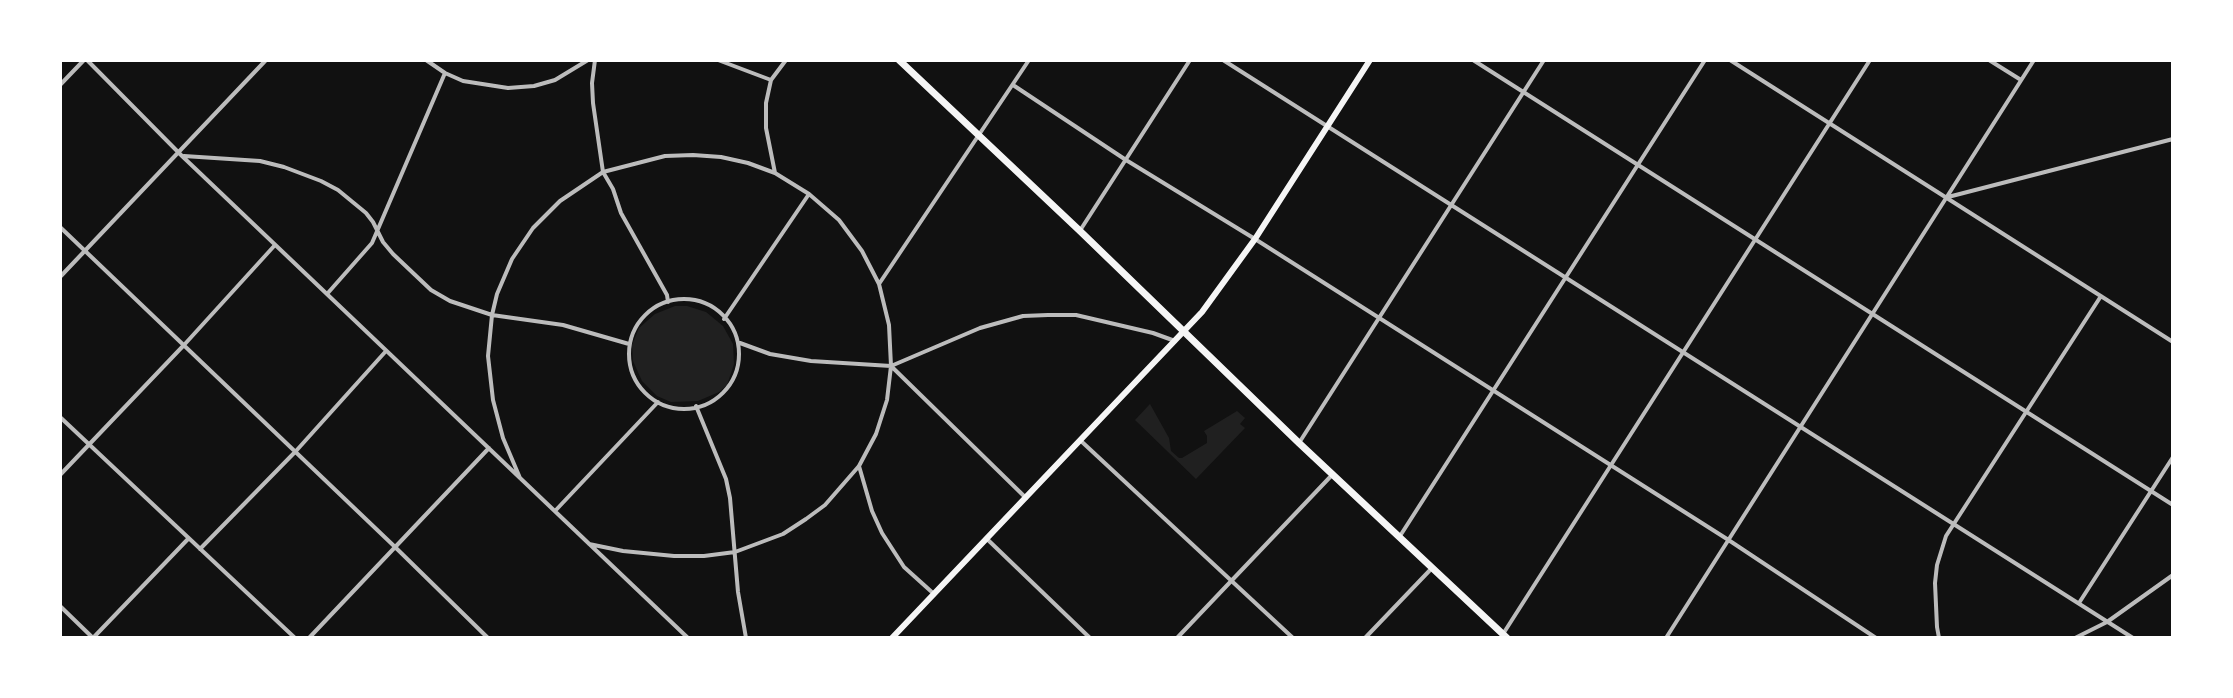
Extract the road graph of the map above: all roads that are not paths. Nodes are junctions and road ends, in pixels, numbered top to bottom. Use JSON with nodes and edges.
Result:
{"nodes":[{"id":1,"x":85,"y":60,"type":"edge"},
{"id":2,"x":266,"y":60,"type":"edge"},
{"id":3,"x":426,"y":60,"type":"edge"},
{"id":4,"x":588,"y":60,"type":"edge"},
{"id":5,"x":595,"y":60,"type":"edge"},
{"id":6,"x":718,"y":60,"type":"edge"},
{"id":7,"x":786,"y":60,"type":"edge"},
{"id":8,"x":899,"y":60,"type":"edge"},
{"id":9,"x":1029,"y":60,"type":"edge"},
{"id":10,"x":1190,"y":60,"type":"edge"},
{"id":11,"x":1223,"y":60,"type":"edge"},
{"id":12,"x":1370,"y":60,"type":"edge"},
{"id":13,"x":1473,"y":60,"type":"edge"},
{"id":14,"x":1544,"y":60,"type":"edge"},
{"id":15,"x":1705,"y":60,"type":"edge"},
{"id":16,"x":1730,"y":60,"type":"edge"},
{"id":17,"x":1870,"y":60,"type":"edge"},
{"id":18,"x":1989,"y":60,"type":"edge"},
{"id":19,"x":2034,"y":60,"type":"edge"},
{"id":20,"x":445,"y":73,"type":"junction"},
{"id":21,"x":771,"y":80,"type":"junction"},
{"id":22,"x":2021,"y":80,"type":"junction"},
{"id":23,"x":60,"y":85,"type":"edge"},
{"id":24,"x":1013,"y":85,"type":"junction"},
{"id":25,"x":1523,"y":92,"type":"junction"},
{"id":26,"x":1829,"y":124,"type":"junction"},
{"id":27,"x":1328,"y":126,"type":"junction"},
{"id":28,"x":979,"y":135,"type":"junction"},
{"id":29,"x":2173,"y":139,"type":"edge"},
{"id":30,"x":181,"y":155,"type":"junction"},
{"id":31,"x":1126,"y":160,"type":"junction"},
{"id":32,"x":1638,"y":165,"type":"junction"},
{"id":33,"x":603,"y":172,"type":"junction"},
{"id":34,"x":775,"y":173,"type":"junction"},
{"id":35,"x":809,"y":194,"type":"junction"},
{"id":36,"x":1946,"y":197,"type":"junction"},
{"id":37,"x":1451,"y":204,"type":"junction"},
{"id":38,"x":60,"y":227,"type":"edge"},
{"id":39,"x":378,"y":231,"type":"junction"},
{"id":40,"x":1080,"y":231,"type":"junction"},
{"id":41,"x":1255,"y":239,"type":"junction"},
{"id":42,"x":1755,"y":240,"type":"junction"},
{"id":43,"x":275,"y":245,"type":"junction"},
{"id":44,"x":85,"y":251,"type":"junction"},
{"id":45,"x":60,"y":277,"type":"edge"},
{"id":46,"x":1566,"y":277,"type":"junction"},
{"id":47,"x":879,"y":284,"type":"junction"},
{"id":48,"x":327,"y":294,"type":"junction"},
{"id":49,"x":2101,"y":296,"type":"junction"},
{"id":50,"x":668,"y":302,"type":"junction"},
{"id":51,"x":1871,"y":313,"type":"junction"},
{"id":52,"x":492,"y":315,"type":"junction"},
{"id":53,"x":1379,"y":318,"type":"junction"},
{"id":54,"x":724,"y":319,"type":"junction"},
{"id":55,"x":1184,"y":331,"type":"junction"},
{"id":56,"x":1175,"y":341,"type":"junction"},
{"id":57,"x":2173,"y":342,"type":"edge"},
{"id":58,"x":740,"y":343,"type":"junction"},
{"id":59,"x":629,"y":344,"type":"junction"},
{"id":60,"x":184,"y":345,"type":"junction"},
{"id":61,"x":386,"y":351,"type":"junction"},
{"id":62,"x":1683,"y":352,"type":"junction"},
{"id":63,"x":891,"y":366,"type":"junction"},
{"id":64,"x":1494,"y":391,"type":"junction"},
{"id":65,"x":658,"y":402,"type":"junction"},
{"id":66,"x":696,"y":406,"type":"junction"},
{"id":67,"x":2026,"y":412,"type":"junction"},
{"id":68,"x":60,"y":417,"type":"edge"},
{"id":69,"x":1799,"y":426,"type":"junction"},
{"id":70,"x":1081,"y":441,"type":"junction"},
{"id":71,"x":1299,"y":443,"type":"junction"},
{"id":72,"x":89,"y":445,"type":"junction"},
{"id":73,"x":489,"y":448,"type":"junction"},
{"id":74,"x":296,"y":451,"type":"junction"},
{"id":75,"x":2173,"y":457,"type":"edge"},
{"id":76,"x":1611,"y":465,"type":"junction"},
{"id":77,"x":859,"y":466,"type":"junction"},
{"id":78,"x":60,"y":475,"type":"edge"},
{"id":79,"x":1332,"y":475,"type":"junction"},
{"id":80,"x":520,"y":478,"type":"junction"},
{"id":81,"x":2151,"y":491,"type":"junction"},
{"id":82,"x":1026,"y":498,"type":"junction"},
{"id":83,"x":2173,"y":505,"type":"edge"},
{"id":84,"x":555,"y":511,"type":"junction"},
{"id":85,"x":1953,"y":524,"type":"junction"},
{"id":86,"x":189,"y":538,"type":"junction"},
{"id":87,"x":1400,"y":538,"type":"junction"},
{"id":88,"x":987,"y":539,"type":"junction"},
{"id":89,"x":1727,"y":539,"type":"junction"},
{"id":90,"x":589,"y":544,"type":"junction"},
{"id":91,"x":394,"y":546,"type":"junction"},
{"id":92,"x":200,"y":549,"type":"junction"},
{"id":93,"x":735,"y":552,"type":"junction"},
{"id":94,"x":1432,"y":568,"type":"junction"},
{"id":95,"x":2173,"y":575,"type":"edge"},
{"id":96,"x":1232,"y":581,"type":"junction"},
{"id":97,"x":934,"y":594,"type":"junction"},
{"id":98,"x":2079,"y":604,"type":"junction"},
{"id":99,"x":60,"y":606,"type":"edge"},
{"id":100,"x":2107,"y":622,"type":"junction"},
{"id":101,"x":1505,"y":636,"type":"edge"},
{"id":102,"x":894,"y":637,"type":"edge"},
{"id":103,"x":93,"y":638,"type":"edge"},
{"id":104,"x":295,"y":638,"type":"edge"},
{"id":105,"x":309,"y":638,"type":"edge"},
{"id":106,"x":488,"y":638,"type":"edge"},
{"id":107,"x":688,"y":638,"type":"edge"},
{"id":108,"x":746,"y":638,"type":"edge"},
{"id":109,"x":1090,"y":638,"type":"edge"},
{"id":110,"x":1177,"y":638,"type":"edge"},
{"id":111,"x":1293,"y":638,"type":"edge"},
{"id":112,"x":1365,"y":638,"type":"edge"},
{"id":113,"x":1666,"y":638,"type":"edge"},
{"id":114,"x":1876,"y":638,"type":"edge"},
{"id":115,"x":1939,"y":638,"type":"edge"},
{"id":116,"x":2075,"y":638,"type":"edge"},
{"id":117,"x":2133,"y":638,"type":"edge"}],
"edges":[{"from":1,"to":23,"type":"street"},
{"from":1,"to":30,"type":"street"},
{"from":2,"to":30,"type":"street"},
{"from":3,"to":20,"type":"street"},
{"from":4,"to":20,"type":"street"},
{"from":5,"to":33,"type":"street"},
{"from":6,"to":21,"type":"street"},
{"from":7,"to":21,"type":"street"},
{"from":8,"to":28,"type":"main road"},
{"from":9,"to":24,"type":"street"},
{"from":10,"to":31,"type":"street"},
{"from":11,"to":27,"type":"street"},
{"from":12,"to":27,"type":"main road"},
{"from":13,"to":25,"type":"street"},
{"from":14,"to":25,"type":"street"},
{"from":15,"to":32,"type":"street"},
{"from":16,"to":26,"type":"street"},
{"from":17,"to":26,"type":"street"},
{"from":18,"to":22,"type":"street"},
{"from":19,"to":22,"type":"street"},
{"from":20,"to":39,"type":"street"},
{"from":21,"to":34,"type":"street"},
{"from":22,"to":36,"type":"street"},
{"from":24,"to":28,"type":"street"},
{"from":24,"to":31,"type":"street"},
{"from":25,"to":32,"type":"street"},
{"from":25,"to":37,"type":"street"},
{"from":26,"to":36,"type":"street"},
{"from":26,"to":42,"type":"street"},
{"from":27,"to":37,"type":"street"},
{"from":27,"to":41,"type":"main road"},
{"from":28,"to":40,"type":"main road"},
{"from":28,"to":47,"type":"street"},
{"from":29,"to":36,"type":"street"},
{"from":30,"to":39,"type":"street"},
{"from":30,"to":43,"type":"street"},
{"from":30,"to":44,"type":"street"},
{"from":31,"to":40,"type":"street"},
{"from":31,"to":41,"type":"street"},
{"from":32,"to":42,"type":"street"},
{"from":32,"to":46,"type":"street"},
{"from":33,"to":34,"type":"street"},
{"from":33,"to":50,"type":"street"},
{"from":33,"to":52,"type":"street"},
{"from":34,"to":35,"type":"street"},
{"from":35,"to":47,"type":"street"},
{"from":35,"to":54,"type":"street"},
{"from":36,"to":49,"type":"street"},
{"from":36,"to":51,"type":"street"},
{"from":37,"to":46,"type":"street"},
{"from":37,"to":53,"type":"street"},
{"from":38,"to":44,"type":"street"},
{"from":39,"to":48,"type":"street"},
{"from":39,"to":52,"type":"street"},
{"from":40,"to":55,"type":"main road"},
{"from":41,"to":53,"type":"street"},
{"from":41,"to":55,"type":"main road"},
{"from":42,"to":51,"type":"street"},
{"from":42,"to":62,"type":"street"},
{"from":43,"to":48,"type":"street"},
{"from":43,"to":60,"type":"street"},
{"from":44,"to":45,"type":"street"},
{"from":44,"to":60,"type":"street"},
{"from":46,"to":62,"type":"street"},
{"from":46,"to":64,"type":"street"},
{"from":47,"to":63,"type":"street"},
{"from":48,"to":61,"type":"street"},
{"from":49,"to":57,"type":"street"},
{"from":49,"to":67,"type":"street"},
{"from":50,"to":54,"type":"street"},
{"from":50,"to":59,"type":"street"},
{"from":51,"to":67,"type":"street"},
{"from":51,"to":69,"type":"street"},
{"from":52,"to":59,"type":"street"},
{"from":52,"to":80,"type":"street"},
{"from":53,"to":64,"type":"street"},
{"from":53,"to":71,"type":"street"},
{"from":54,"to":58,"type":"street"},
{"from":55,"to":56,"type":"main road"},
{"from":55,"to":71,"type":"main road"},
{"from":56,"to":63,"type":"street"},
{"from":56,"to":70,"type":"main road"},
{"from":58,"to":63,"type":"street"},
{"from":58,"to":66,"type":"street"},
{"from":59,"to":65,"type":"street"},
{"from":60,"to":72,"type":"street"},
{"from":60,"to":74,"type":"street"},
{"from":61,"to":73,"type":"street"},
{"from":61,"to":74,"type":"street"},
{"from":62,"to":69,"type":"street"},
{"from":62,"to":76,"type":"street"},
{"from":63,"to":77,"type":"street"},
{"from":63,"to":82,"type":"street"},
{"from":64,"to":76,"type":"street"},
{"from":64,"to":87,"type":"street"},
{"from":65,"to":66,"type":"street"},
{"from":65,"to":84,"type":"street"},
{"from":66,"to":93,"type":"street"},
{"from":67,"to":81,"type":"street"},
{"from":67,"to":85,"type":"street"},
{"from":68,"to":72,"type":"street"},
{"from":69,"to":85,"type":"street"},
{"from":69,"to":89,"type":"street"},
{"from":70,"to":82,"type":"main road"},
{"from":70,"to":96,"type":"street"},
{"from":71,"to":79,"type":"main road"},
{"from":72,"to":78,"type":"street"},
{"from":72,"to":86,"type":"street"},
{"from":73,"to":80,"type":"street"},
{"from":73,"to":91,"type":"street"},
{"from":74,"to":91,"type":"street"},
{"from":74,"to":92,"type":"street"},
{"from":75,"to":81,"type":"street"},
{"from":76,"to":89,"type":"street"},
{"from":76,"to":101,"type":"street"},
{"from":77,"to":93,"type":"street"},
{"from":77,"to":97,"type":"street"},
{"from":79,"to":87,"type":"main road"},
{"from":79,"to":96,"type":"street"},
{"from":80,"to":84,"type":"street"},
{"from":81,"to":83,"type":"street"},
{"from":81,"to":98,"type":"street"},
{"from":82,"to":88,"type":"main road"},
{"from":84,"to":90,"type":"street"},
{"from":85,"to":98,"type":"street"},
{"from":85,"to":115,"type":"street"},
{"from":86,"to":92,"type":"street"},
{"from":86,"to":103,"type":"street"},
{"from":87,"to":94,"type":"main road"},
{"from":88,"to":97,"type":"main road"},
{"from":88,"to":109,"type":"street"},
{"from":89,"to":113,"type":"street"},
{"from":89,"to":114,"type":"street"},
{"from":90,"to":93,"type":"street"},
{"from":90,"to":107,"type":"street"},
{"from":91,"to":105,"type":"street"},
{"from":91,"to":106,"type":"street"},
{"from":92,"to":104,"type":"street"},
{"from":93,"to":108,"type":"street"},
{"from":94,"to":101,"type":"main road"},
{"from":94,"to":112,"type":"street"},
{"from":95,"to":100,"type":"street"},
{"from":96,"to":110,"type":"street"},
{"from":96,"to":111,"type":"street"},
{"from":97,"to":102,"type":"main road"},
{"from":98,"to":100,"type":"street"},
{"from":99,"to":103,"type":"street"},
{"from":100,"to":116,"type":"street"},
{"from":100,"to":117,"type":"street"}]}
